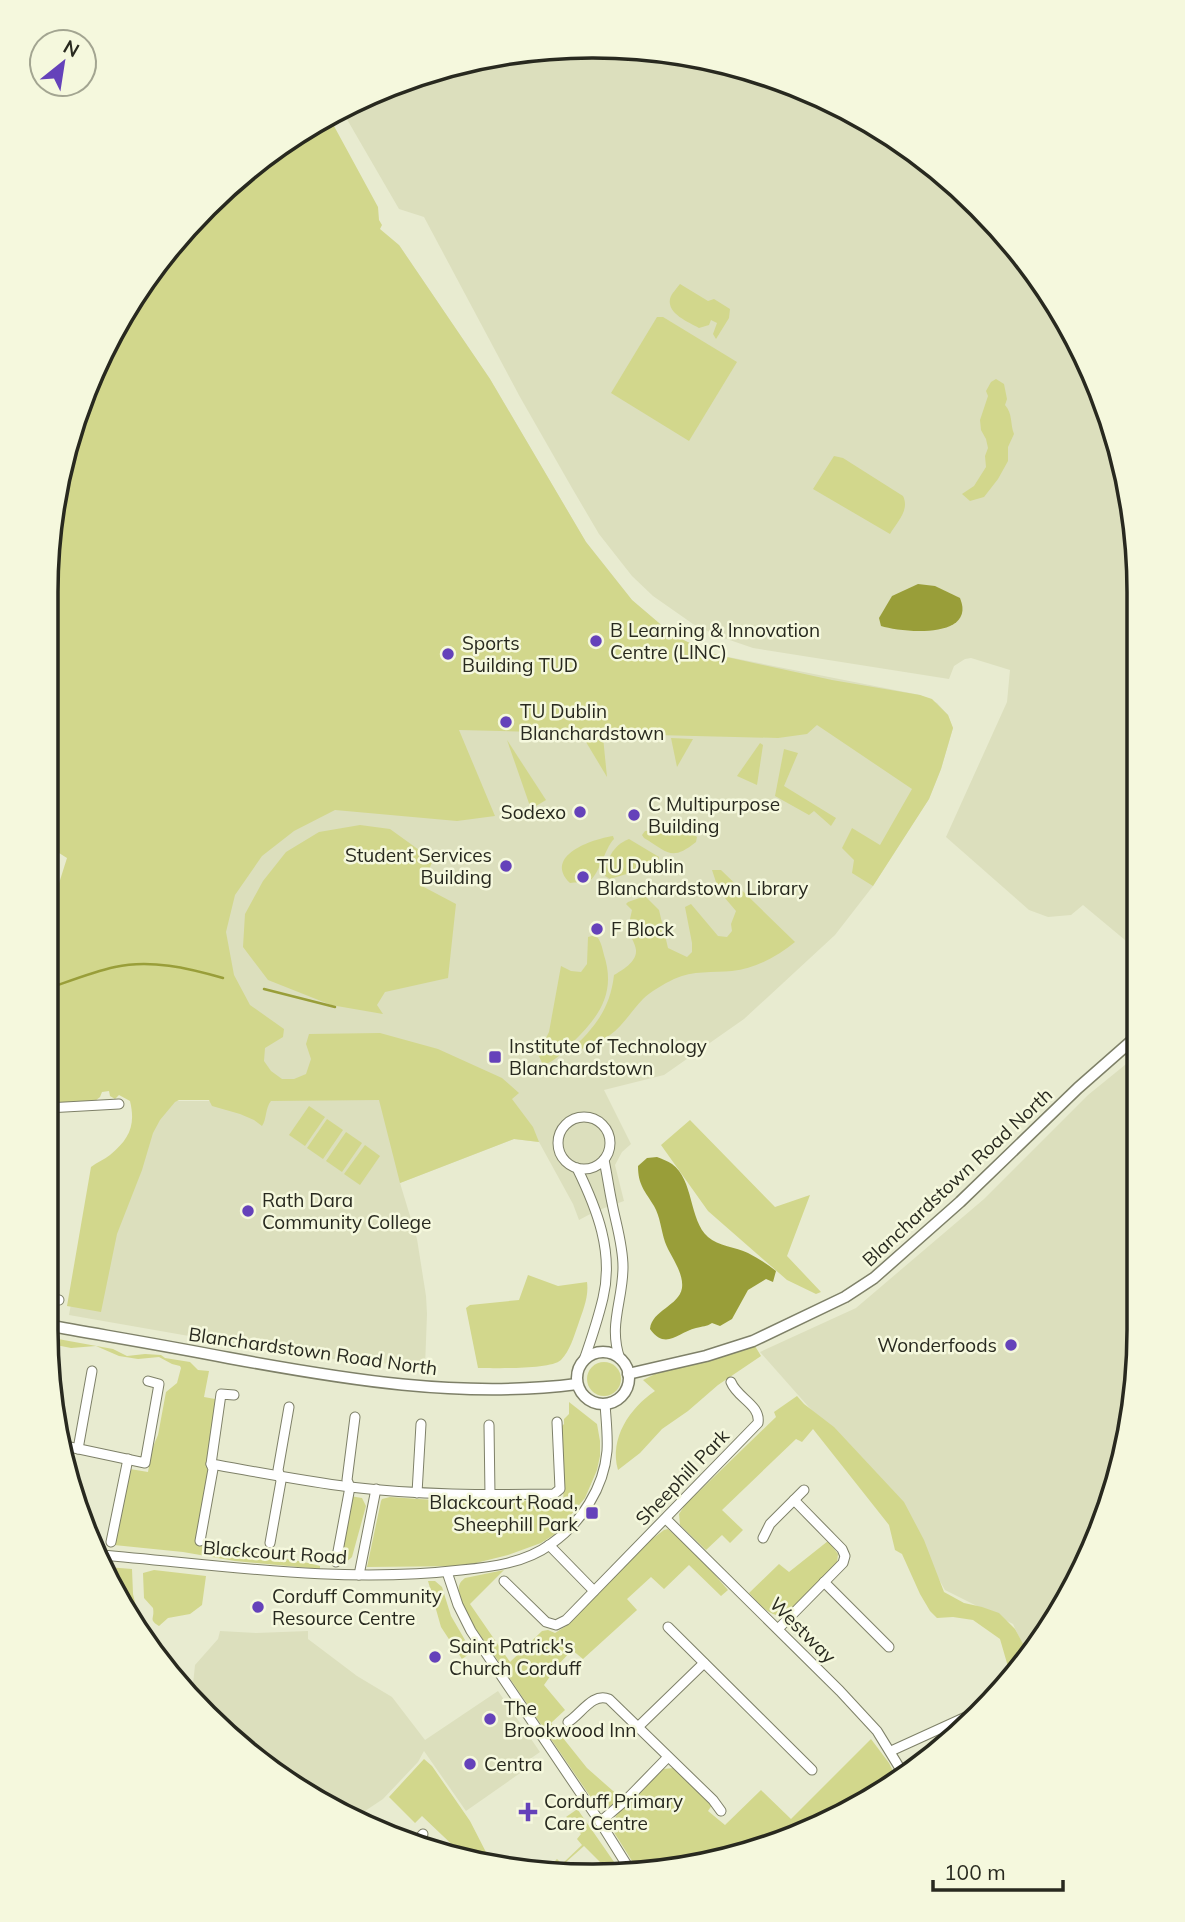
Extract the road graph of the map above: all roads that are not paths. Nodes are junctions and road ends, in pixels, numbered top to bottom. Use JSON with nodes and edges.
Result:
{"nodes":[{"id":1,"x":1127,"y":1045,"type":"edge"},
{"id":2,"x":119,"y":1104,"type":"dead end"},
{"id":3,"x":58,"y":1107,"type":"edge"},
{"id":4,"x":604,"y":1160,"type":"junction"},
{"id":5,"x":577,"y":1168,"type":"junction"},
{"id":6,"x":58,"y":1327,"type":"edge"},
{"id":7,"x":620,"y":1359,"type":"junction"},
{"id":8,"x":584,"y":1360,"type":"junction"},
{"id":9,"x":92,"y":1371,"type":"dead end"},
{"id":10,"x":628,"y":1374,"type":"junction"},
{"id":11,"x":148,"y":1381,"type":"dead end"},
{"id":12,"x":731,"y":1382,"type":"dead end"},
{"id":13,"x":577,"y":1384,"type":"junction"},
{"id":14,"x":234,"y":1395,"type":"dead end"},
{"id":15,"x":605,"y":1404,"type":"junction"},
{"id":16,"x":289,"y":1407,"type":"dead end"},
{"id":17,"x":355,"y":1417,"type":"dead end"},
{"id":18,"x":557,"y":1422,"type":"dead end"},
{"id":19,"x":421,"y":1424,"type":"dead end"},
{"id":20,"x":489,"y":1425,"type":"dead end"},
{"id":21,"x":71,"y":1447,"type":"edge"},
{"id":22,"x":78,"y":1449,"type":"junction"},
{"id":23,"x":128,"y":1459,"type":"junction"},
{"id":24,"x":211,"y":1464,"type":"junction"},
{"id":25,"x":281,"y":1476,"type":"junction"},
{"id":26,"x":350,"y":1487,"type":"junction"},
{"id":27,"x":376,"y":1489,"type":"junction"},
{"id":28,"x":804,"y":1490,"type":"dead end"},
{"id":29,"x":417,"y":1493,"type":"junction"},
{"id":30,"x":489,"y":1495,"type":"junction"},
{"id":31,"x":794,"y":1500,"type":"junction"},
{"id":32,"x":666,"y":1519,"type":"junction"},
{"id":33,"x":763,"y":1538,"type":"dead end"},
{"id":34,"x":200,"y":1541,"type":"dead end"},
{"id":35,"x":111,"y":1542,"type":"dead end"},
{"id":36,"x":270,"y":1543,"type":"dead end"},
{"id":37,"x":549,"y":1545,"type":"junction"},
{"id":38,"x":108,"y":1556,"type":"edge"},
{"id":39,"x":335,"y":1562,"type":"dead end"},
{"id":40,"x":447,"y":1572,"type":"junction"},
{"id":41,"x":359,"y":1575,"type":"junction"},
{"id":42,"x":504,"y":1581,"type":"dead end"},
{"id":43,"x":824,"y":1582,"type":"junction"},
{"id":44,"x":594,"y":1591,"type":"junction"},
{"id":45,"x":668,"y":1627,"type":"dead end"},
{"id":46,"x":778,"y":1629,"type":"junction"},
{"id":47,"x":889,"y":1647,"type":"dead end"},
{"id":48,"x":704,"y":1663,"type":"junction"},
{"id":49,"x":957,"y":1721,"type":"edge"},
{"id":50,"x":568,"y":1722,"type":"dead end"},
{"id":51,"x":638,"y":1727,"type":"junction"},
{"id":52,"x":891,"y":1751,"type":"junction"},
{"id":53,"x":668,"y":1756,"type":"junction"},
{"id":54,"x":900,"y":1767,"type":"edge"},
{"id":55,"x":812,"y":1770,"type":"dead end"},
{"id":56,"x":721,"y":1811,"type":"dead end"},
{"id":57,"x":600,"y":1822,"type":"junction"},
{"id":58,"x":424,"y":1834,"type":"dead end"},
{"id":59,"x":422,"y":1836,"type":"edge"},
{"id":60,"x":625,"y":1863,"type":"edge"}],
"edges":[{"from":1,"to":10,"type":"main road","name":"Blanchardstown Road North"},
{"from":2,"to":3,"type":"street"},
{"from":4,"to":5,"type":"street"},
{"from":4,"to":5,"type":"street"},
{"from":4,"to":7,"type":"street"},
{"from":5,"to":8,"type":"street"},
{"from":6,"to":13,"type":"main road","name":"Blanchardstown Road North"},
{"from":7,"to":8,"type":"main road"},
{"from":7,"to":10,"type":"main road"},
{"from":8,"to":13,"type":"main road"},
{"from":9,"to":22,"type":"street"},
{"from":10,"to":15,"type":"main road"},
{"from":11,"to":23,"type":"street"},
{"from":12,"to":32,"type":"street","name":"Sheephill Park"},
{"from":13,"to":15,"type":"main road"},
{"from":14,"to":24,"type":"street"},
{"from":15,"to":37,"type":"street","name":"Blackcourt Road"},
{"from":16,"to":25,"type":"street"},
{"from":17,"to":26,"type":"street"},
{"from":18,"to":30,"type":"street"},
{"from":19,"to":29,"type":"street"},
{"from":20,"to":30,"type":"street"},
{"from":21,"to":22,"type":"street"},
{"from":22,"to":23,"type":"street"},
{"from":23,"to":35,"type":"street"},
{"from":24,"to":25,"type":"street"},
{"from":24,"to":34,"type":"street"},
{"from":25,"to":26,"type":"street"},
{"from":25,"to":36,"type":"street"},
{"from":26,"to":27,"type":"street"},
{"from":26,"to":39,"type":"street"},
{"from":27,"to":29,"type":"street"},
{"from":27,"to":41,"type":"street"},
{"from":28,"to":31,"type":"street"},
{"from":29,"to":30,"type":"street"},
{"from":31,"to":33,"type":"street"},
{"from":31,"to":43,"type":"street"},
{"from":32,"to":44,"type":"street","name":"Sheephill Park"},
{"from":32,"to":46,"type":"street","name":"Westway"},
{"from":37,"to":40,"type":"street","name":"Blackcourt Road"},
{"from":37,"to":44,"type":"street"},
{"from":38,"to":41,"type":"street","name":"Blackcourt Road"},
{"from":40,"to":41,"type":"street","name":"Blackcourt Road"},
{"from":40,"to":57,"type":"street"},
{"from":42,"to":44,"type":"street","name":"Sheephill Park"},
{"from":43,"to":46,"type":"street"},
{"from":43,"to":47,"type":"street"},
{"from":45,"to":48,"type":"street"},
{"from":46,"to":52,"type":"street","name":"Westway"},
{"from":48,"to":51,"type":"street"},
{"from":48,"to":55,"type":"street"},
{"from":49,"to":52,"type":"street"},
{"from":50,"to":51,"type":"street"},
{"from":51,"to":53,"type":"street"},
{"from":52,"to":54,"type":"street","name":"Westway"},
{"from":53,"to":56,"type":"street"},
{"from":53,"to":57,"type":"street"},
{"from":57,"to":60,"type":"street"},
{"from":58,"to":59,"type":"street"}]}
